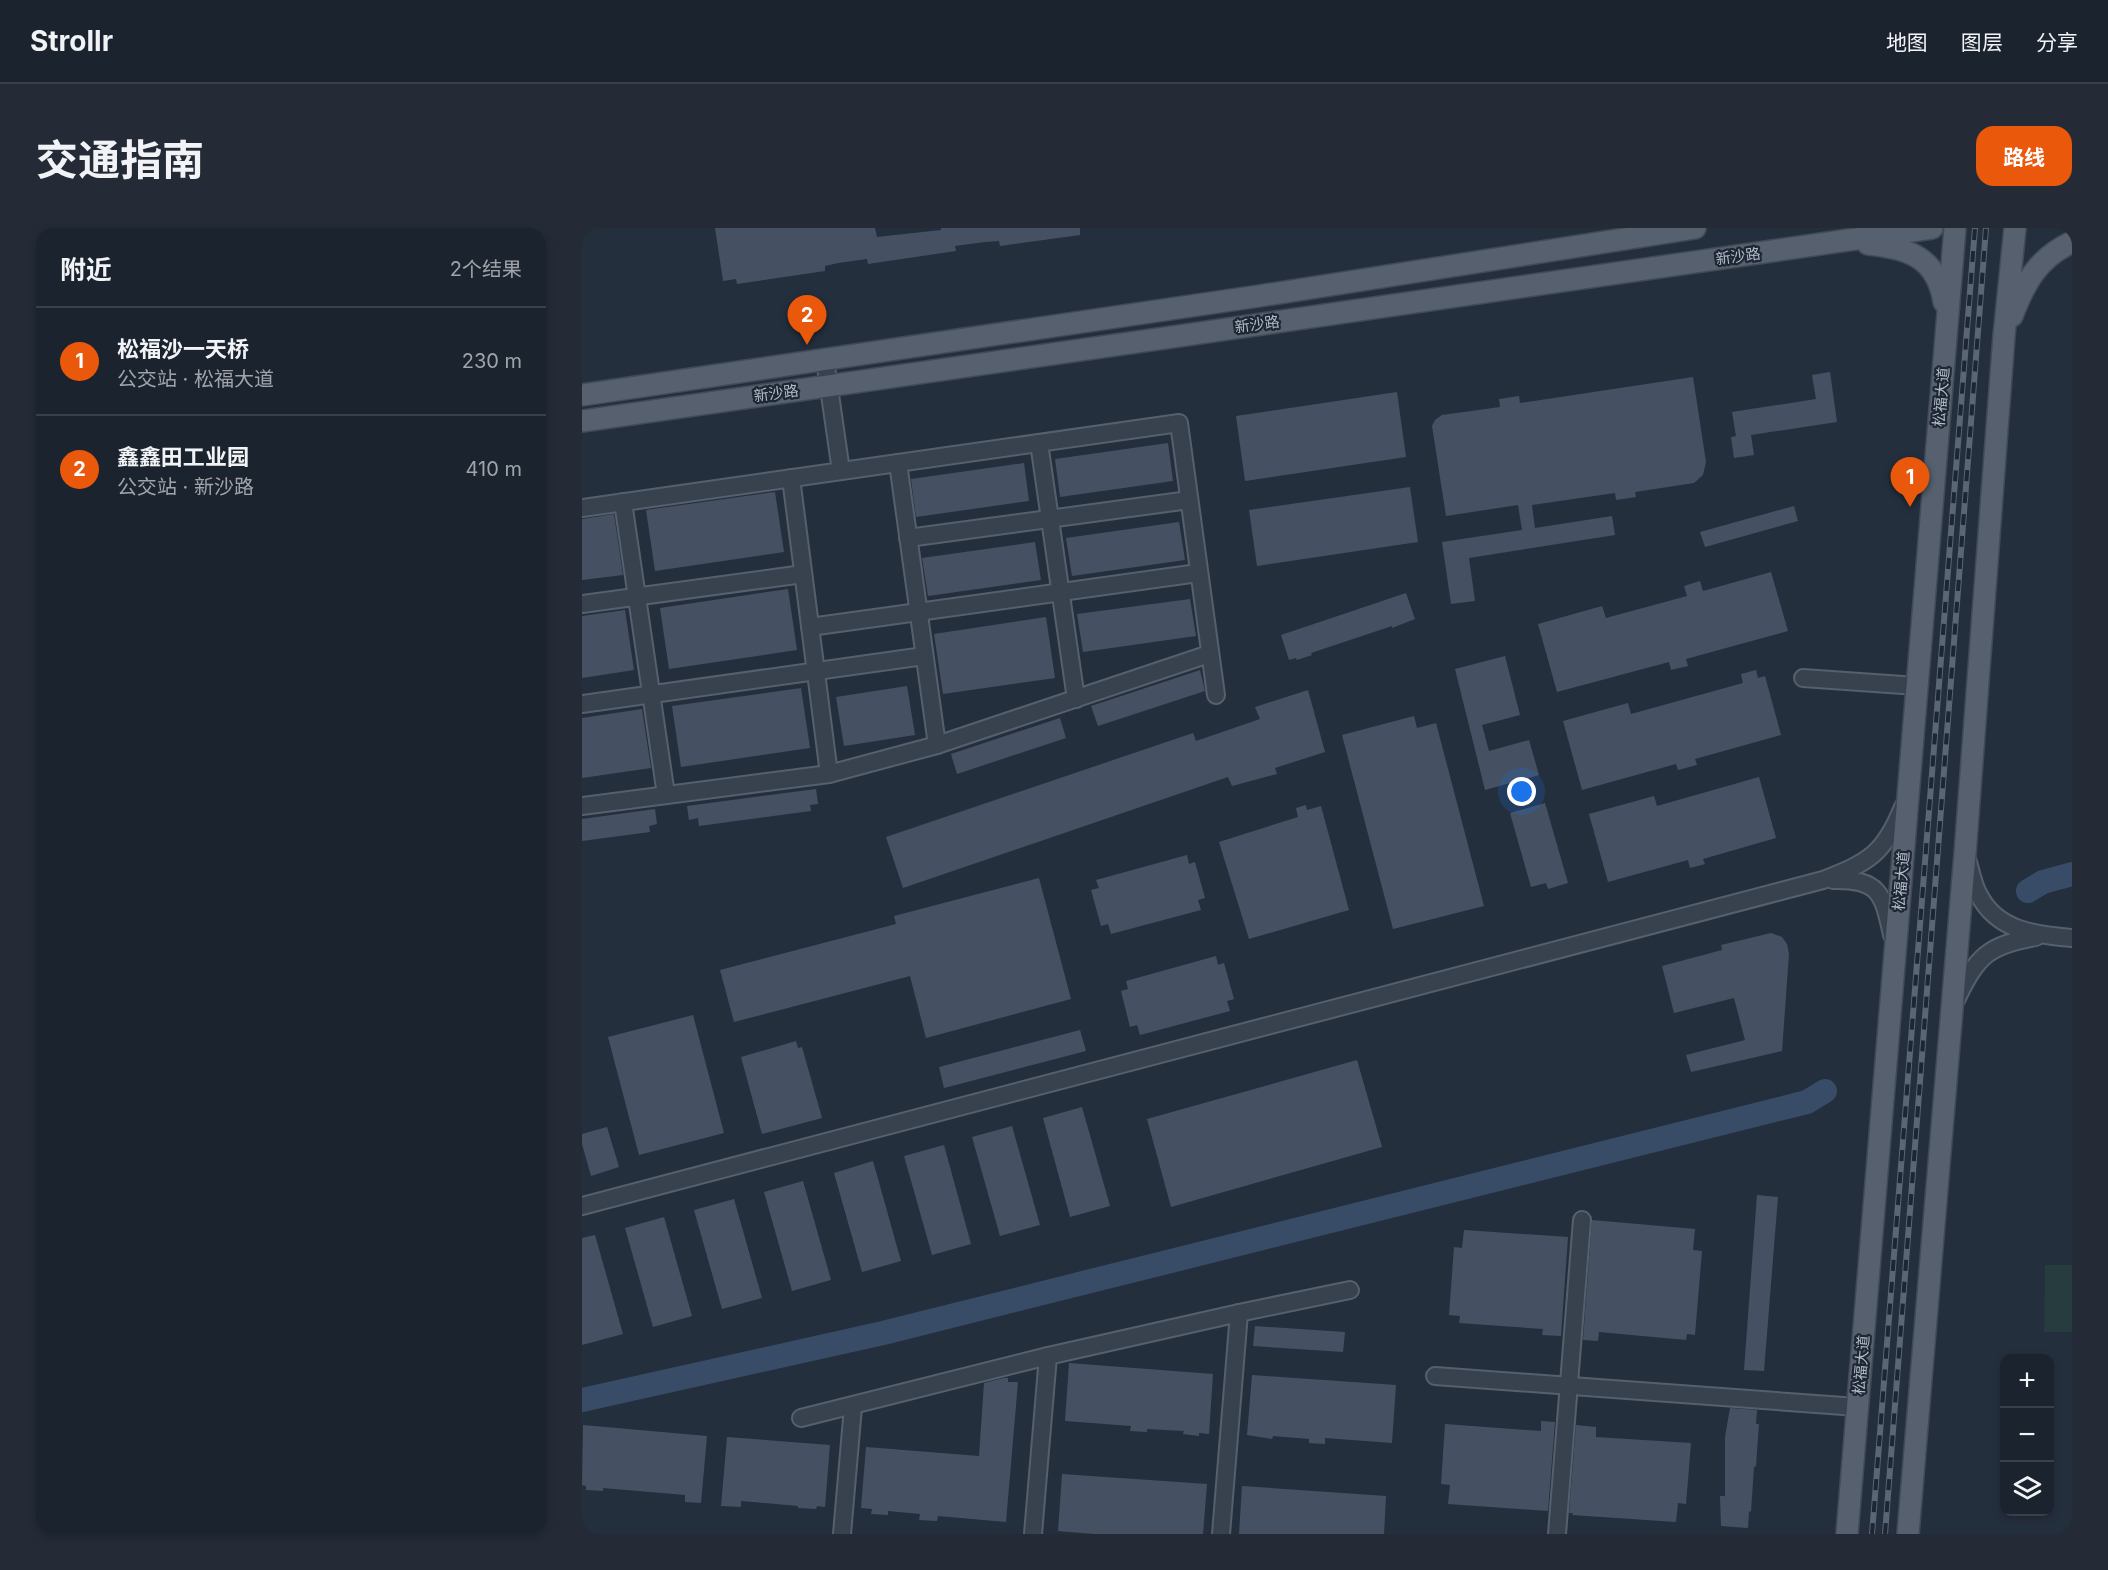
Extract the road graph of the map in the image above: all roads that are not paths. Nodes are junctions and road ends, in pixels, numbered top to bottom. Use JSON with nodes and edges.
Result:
{"nodes":[{"id":1,"x":1695,"y":228,"type":"edge"},
{"id":2,"x":1932,"y":228,"type":"edge"},
{"id":3,"x":1955,"y":228,"type":"edge"},
{"id":4,"x":2015,"y":228,"type":"edge"},
{"id":5,"x":1837,"y":242,"type":"junction"},
{"id":6,"x":2072,"y":242,"type":"edge"},
{"id":7,"x":1947,"y":324,"type":"junction"},
{"id":8,"x":2004,"y":336,"type":"junction"},
{"id":9,"x":825,"y":360,"type":"junction"},
{"id":10,"x":828,"y":385,"type":"junction"},
{"id":11,"x":582,"y":395,"type":"edge"},
{"id":12,"x":582,"y":421,"type":"edge"},
{"id":13,"x":1039,"y":443,"type":"junction"},
{"id":14,"x":898,"y":463,"type":"junction"},
{"id":15,"x":841,"y":471,"type":"junction"},
{"id":16,"x":791,"y":478,"type":"junction"},
{"id":17,"x":1189,"y":500,"type":"junction"},
{"id":18,"x":623,"y":502,"type":"junction"},
{"id":19,"x":582,"y":508,"type":"edge"},
{"id":20,"x":1050,"y":519,"type":"junction"},
{"id":21,"x":908,"y":538,"type":"junction"},
{"id":22,"x":1198,"y":573,"type":"junction"},
{"id":23,"x":803,"y":574,"type":"junction"},
{"id":24,"x":1060,"y":592,"type":"junction"},
{"id":25,"x":637,"y":597,"type":"junction"},
{"id":26,"x":582,"y":604,"type":"edge"},
{"id":27,"x":919,"y":612,"type":"junction"},
{"id":28,"x":810,"y":627,"type":"junction"},
{"id":29,"x":1209,"y":654,"type":"junction"},
{"id":30,"x":924,"y":656,"type":"junction"},
{"id":31,"x":816,"y":671,"type":"junction"},
{"id":32,"x":1803,"y":678,"type":"dead end"},
{"id":33,"x":1917,"y":686,"type":"junction"},
{"id":34,"x":651,"y":694,"type":"junction"},
{"id":35,"x":1216,"y":695,"type":"dead end"},
{"id":36,"x":1076,"y":699,"type":"junction"},
{"id":37,"x":582,"y":704,"type":"edge"},
{"id":38,"x":937,"y":745,"type":"junction"},
{"id":39,"x":829,"y":774,"type":"junction"},
{"id":40,"x":666,"y":795,"type":"junction"},
{"id":41,"x":1908,"y":795,"type":"junction"},
{"id":42,"x":582,"y":806,"type":"edge"},
{"id":43,"x":1965,"y":854,"type":"junction"},
{"id":44,"x":1823,"y":880,"type":"junction"},
{"id":45,"x":2043,"y":936,"type":"junction"},
{"id":46,"x":2072,"y":938,"type":"edge"},
{"id":47,"x":1896,"y":949,"type":"junction"},
{"id":48,"x":1952,"y":1010,"type":"junction"},
{"id":49,"x":582,"y":1206,"type":"edge"},
{"id":50,"x":1582,"y":1220,"type":"dead end"},
{"id":51,"x":1350,"y":1290,"type":"dead end"},
{"id":52,"x":1239,"y":1313,"type":"junction"},
{"id":53,"x":1048,"y":1356,"type":"junction"},
{"id":54,"x":1435,"y":1376,"type":"dead end"},
{"id":55,"x":1569,"y":1386,"type":"junction"},
{"id":56,"x":853,"y":1407,"type":"junction"},
{"id":57,"x":1857,"y":1407,"type":"junction"},
{"id":58,"x":801,"y":1419,"type":"dead end"},
{"id":59,"x":842,"y":1534,"type":"edge"},
{"id":60,"x":1033,"y":1534,"type":"edge"},
{"id":61,"x":1221,"y":1534,"type":"edge"},
{"id":62,"x":1557,"y":1534,"type":"edge"},
{"id":63,"x":1847,"y":1534,"type":"edge"},
{"id":64,"x":1908,"y":1534,"type":"edge"}],
"edges":[{"from":1,"to":9,"type":"main road","name":"新沙路"},
{"from":2,"to":5,"type":"main road","name":"新沙路"},
{"from":3,"to":7,"type":"main road","name":"松福大道"},
{"from":4,"to":8,"type":"main road"},
{"from":5,"to":7,"type":"main road"},
{"from":5,"to":10,"type":"main road","name":"新沙路"},
{"from":6,"to":8,"type":"main road"},
{"from":7,"to":33,"type":"main road","name":"松福大道"},
{"from":8,"to":43,"type":"main road"},
{"from":9,"to":10,"type":"street"},
{"from":9,"to":11,"type":"main road","name":"新沙路"},
{"from":10,"to":12,"type":"main road","name":"新沙路"},
{"from":10,"to":15,"type":"street"},
{"from":13,"to":14,"type":"street"},
{"from":13,"to":17,"type":"street"},
{"from":13,"to":20,"type":"street"},
{"from":14,"to":15,"type":"street"},
{"from":14,"to":21,"type":"street"},
{"from":15,"to":16,"type":"street"},
{"from":16,"to":18,"type":"street"},
{"from":16,"to":23,"type":"street"},
{"from":17,"to":20,"type":"street"},
{"from":17,"to":22,"type":"street"},
{"from":18,"to":19,"type":"street"},
{"from":18,"to":25,"type":"street"},
{"from":20,"to":21,"type":"street"},
{"from":20,"to":24,"type":"street"},
{"from":21,"to":27,"type":"street"},
{"from":22,"to":24,"type":"street"},
{"from":22,"to":29,"type":"street"},
{"from":23,"to":25,"type":"street"},
{"from":23,"to":28,"type":"street"},
{"from":24,"to":27,"type":"street"},
{"from":24,"to":36,"type":"street"},
{"from":25,"to":26,"type":"street"},
{"from":25,"to":34,"type":"street"},
{"from":27,"to":28,"type":"street"},
{"from":27,"to":30,"type":"street"},
{"from":28,"to":31,"type":"street"},
{"from":29,"to":35,"type":"street"},
{"from":29,"to":36,"type":"street"},
{"from":30,"to":31,"type":"street"},
{"from":30,"to":38,"type":"street"},
{"from":31,"to":34,"type":"street"},
{"from":31,"to":39,"type":"street"},
{"from":32,"to":33,"type":"street"},
{"from":33,"to":41,"type":"main road","name":"松福大道"},
{"from":34,"to":37,"type":"street"},
{"from":34,"to":40,"type":"street"},
{"from":36,"to":38,"type":"street"},
{"from":38,"to":39,"type":"street"},
{"from":39,"to":40,"type":"street"},
{"from":40,"to":42,"type":"street"},
{"from":41,"to":44,"type":"street"},
{"from":41,"to":47,"type":"main road","name":"松福大道"},
{"from":43,"to":45,"type":"street"},
{"from":43,"to":48,"type":"main road"},
{"from":44,"to":47,"type":"street"},
{"from":44,"to":49,"type":"street"},
{"from":45,"to":46,"type":"street"},
{"from":45,"to":48,"type":"street"},
{"from":47,"to":57,"type":"main road","name":"松福大道"},
{"from":48,"to":64,"type":"main road"},
{"from":50,"to":55,"type":"street"},
{"from":51,"to":52,"type":"street"},
{"from":52,"to":53,"type":"street"},
{"from":52,"to":61,"type":"street"},
{"from":53,"to":56,"type":"street"},
{"from":53,"to":60,"type":"street"},
{"from":54,"to":55,"type":"street"},
{"from":55,"to":57,"type":"street"},
{"from":55,"to":62,"type":"street"},
{"from":56,"to":58,"type":"street"},
{"from":56,"to":59,"type":"street"},
{"from":57,"to":63,"type":"main road","name":"松福大道"}]}
